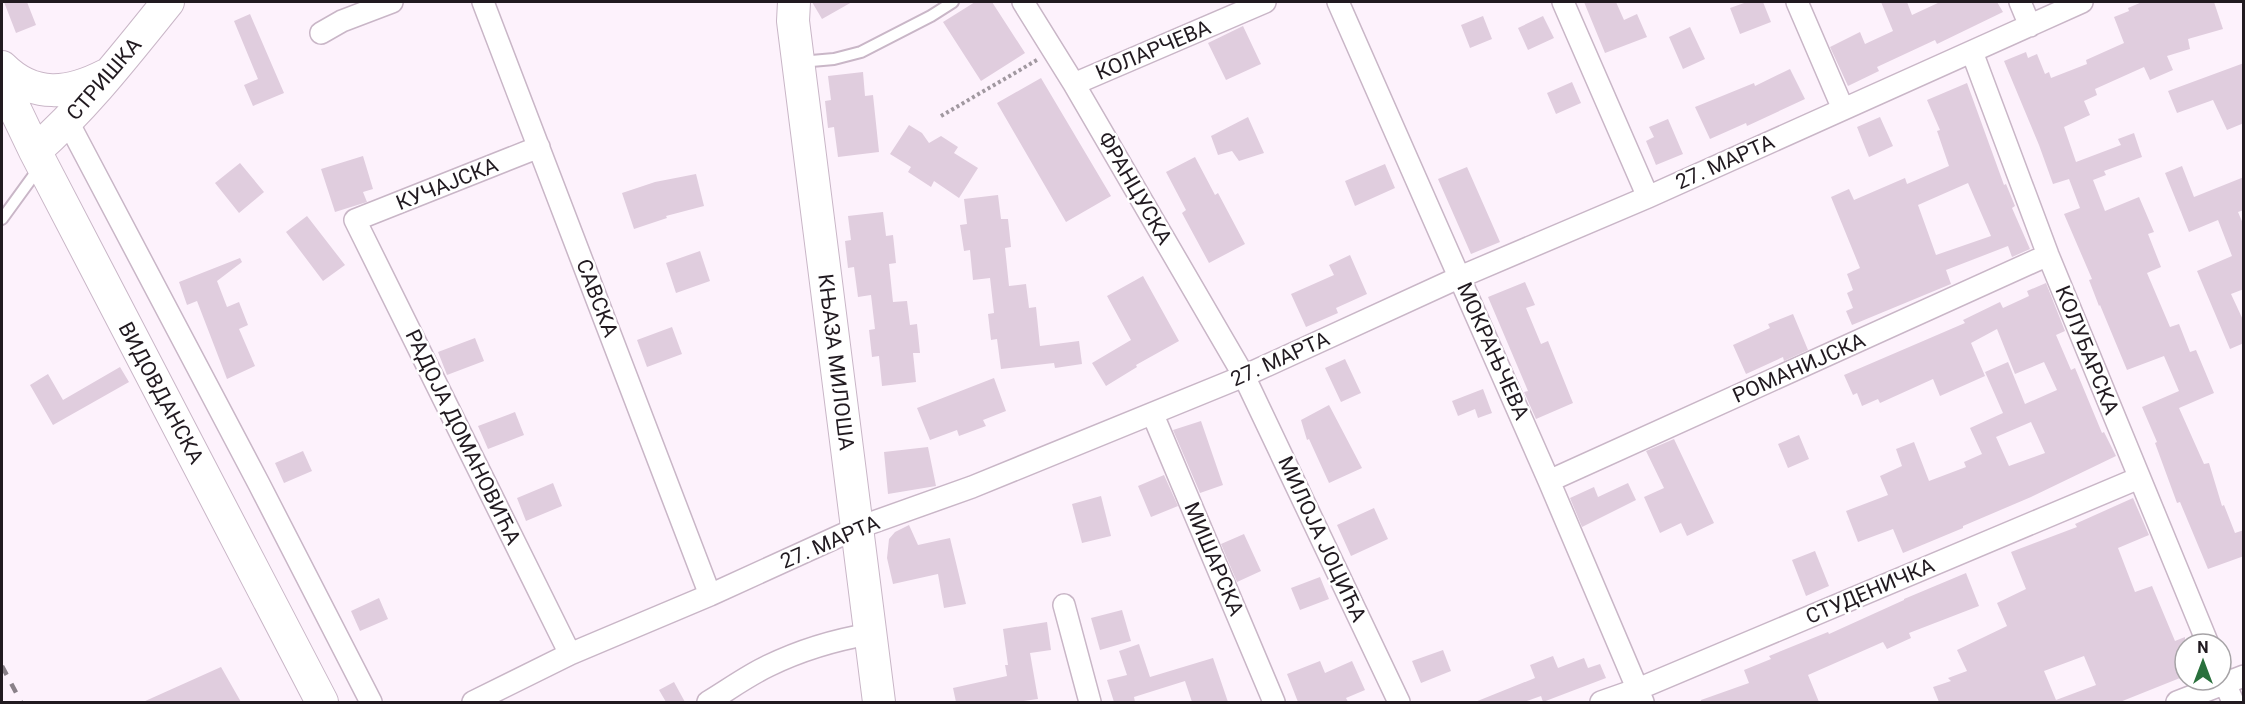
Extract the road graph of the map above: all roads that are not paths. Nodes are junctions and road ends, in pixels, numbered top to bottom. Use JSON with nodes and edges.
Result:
{"nodes":[{"id":1,"x":168,"y":2,"type":"edge"},
{"id":2,"x":392,"y":2,"type":"edge"},
{"id":3,"x":483,"y":2,"type":"edge"},
{"id":4,"x":953,"y":2,"type":"edge"},
{"id":5,"x":1023,"y":2,"type":"edge"},
{"id":6,"x":1265,"y":2,"type":"edge"},
{"id":7,"x":1338,"y":2,"type":"edge"},
{"id":8,"x":1563,"y":2,"type":"edge"},
{"id":9,"x":1797,"y":2,"type":"edge"},
{"id":10,"x":2019,"y":2,"type":"edge"},
{"id":11,"x":2082,"y":2,"type":"edge"},
{"id":12,"x":791,"y":8,"type":"edge"},
{"id":13,"x":2030,"y":26,"type":"junction"},
{"id":14,"x":321,"y":33,"type":"dead end"},
{"id":15,"x":1972,"y":52,"type":"junction"},
{"id":16,"x":798,"y":62,"type":"junction"},
{"id":17,"x":2,"y":68,"type":"edge"},
{"id":18,"x":112,"y":72,"type":"junction"},
{"id":19,"x":2,"y":82,"type":"edge"},
{"id":20,"x":1074,"y":84,"type":"junction"},
{"id":21,"x":1843,"y":109,"type":"junction"},
{"id":22,"x":68,"y":122,"type":"junction"},
{"id":23,"x":539,"y":147,"type":"junction"},
{"id":24,"x":38,"y":157,"type":"junction"},
{"id":25,"x":1648,"y":197,"type":"junction"},
{"id":26,"x":2,"y":219,"type":"edge"},
{"id":27,"x":355,"y":220,"type":"joint"},
{"id":28,"x":2048,"y":255,"type":"junction"},
{"id":29,"x":1460,"y":277,"type":"junction"},
{"id":30,"x":1244,"y":376,"type":"junction"},
{"id":31,"x":1153,"y":414,"type":"junction"},
{"id":32,"x":2139,"y":478,"type":"junction"},
{"id":33,"x":1549,"y":481,"type":"junction"},
{"id":34,"x":857,"y":528,"type":"junction"},
{"id":35,"x":710,"y":595,"type":"junction"},
{"id":36,"x":1064,"y":605,"type":"dead end"},
{"id":37,"x":2203,"y":632,"type":"edge"},
{"id":38,"x":870,"y":634,"type":"junction"},
{"id":39,"x":570,"y":654,"type":"junction"},
{"id":40,"x":2207,"y":692,"type":"edge"},
{"id":41,"x":1641,"y":696,"type":"edge"},
{"id":42,"x":322,"y":702,"type":"edge"},
{"id":43,"x":372,"y":702,"type":"edge"},
{"id":44,"x":473,"y":702,"type":"edge"},
{"id":45,"x":708,"y":702,"type":"edge"},
{"id":46,"x":879,"y":702,"type":"edge"},
{"id":47,"x":1090,"y":702,"type":"edge"},
{"id":48,"x":1274,"y":702,"type":"edge"},
{"id":49,"x":1399,"y":702,"type":"edge"},
{"id":50,"x":1601,"y":702,"type":"edge"},
{"id":51,"x":2177,"y":702,"type":"edge"}],
"edges":[{"from":1,"to":18,"type":"main road","name":"СТРИШКА"},
{"from":2,"to":14,"type":"street"},
{"from":3,"to":23,"type":"street","name":"САВСКА"},
{"from":4,"to":16,"type":"lane"},
{"from":5,"to":20,"type":"street","name":"ФРАНЦУСКА"},
{"from":6,"to":20,"type":"street","name":"КОЛАРЧЕВА"},
{"from":7,"to":29,"type":"street","name":"МОКРАЊЧЕВА"},
{"from":8,"to":25,"type":"street"},
{"from":9,"to":21,"type":"street"},
{"from":10,"to":13,"type":"street"},
{"from":11,"to":13,"type":"street","name":"27. МАРТА"},
{"from":12,"to":16,"type":"main road","name":"КЊАЗА МИЛОША"},
{"from":13,"to":15,"type":"street","name":"27. МАРТА"},
{"from":15,"to":21,"type":"street","name":"27. МАРТА"},
{"from":15,"to":28,"type":"street","name":"КОЛУБАРСКА"},
{"from":16,"to":34,"type":"main road","name":"КЊАЗА МИЛОША"},
{"from":17,"to":18,"type":"main road"},
{"from":18,"to":22,"type":"main road","name":"СТРИШКА"},
{"from":19,"to":24,"type":"main road","name":"ВИДОВДАНСКА"},
{"from":20,"to":30,"type":"street","name":"ФРАНЦУСКА"},
{"from":21,"to":25,"type":"street","name":"27. МАРТА"},
{"from":22,"to":24,"type":"main road","name":"СТРИШКА"},
{"from":22,"to":43,"type":"street"},
{"from":23,"to":27,"type":"street","name":"КУЧАЈСКА"},
{"from":23,"to":35,"type":"street","name":"САВСКА"},
{"from":24,"to":26,"type":"lane","name":"СТРИШКА"},
{"from":24,"to":42,"type":"main road","name":"ВИДОВДАНСКА"},
{"from":25,"to":29,"type":"street","name":"27. МАРТА"},
{"from":27,"to":39,"type":"street","name":"РАДОЈА ДОМАНОВИЋА"},
{"from":28,"to":32,"type":"street","name":"КОЛУБАРСКА"},
{"from":28,"to":33,"type":"street","name":"РОМАНИЈСКА"},
{"from":29,"to":30,"type":"street","name":"27. МАРТА"},
{"from":29,"to":33,"type":"street","name":"МОКРАЊЧЕВА"},
{"from":30,"to":31,"type":"street","name":"27. МАРТА"},
{"from":30,"to":49,"type":"street","name":"МИЛОЈА ЈОЦИЋА"},
{"from":31,"to":34,"type":"street","name":"27. МАРТА"},
{"from":31,"to":48,"type":"street","name":"МИШАРСКА"},
{"from":32,"to":37,"type":"street","name":"КОЛУБАРСКА"},
{"from":32,"to":41,"type":"street","name":"СТУДЕНИЧКА"},
{"from":33,"to":41,"type":"street","name":"МОКРАЊЧЕВА"},
{"from":34,"to":35,"type":"street","name":"27. МАРТА"},
{"from":34,"to":38,"type":"main road","name":"КЊАЗА МИЛОША"},
{"from":35,"to":39,"type":"street","name":"27. МАРТА"},
{"from":36,"to":47,"type":"street"},
{"from":38,"to":45,"type":"street"},
{"from":38,"to":46,"type":"main road","name":"КЊАЗА МИЛОША"},
{"from":39,"to":44,"type":"street","name":"27. МАРТА"},
{"from":40,"to":51,"type":"street"},
{"from":41,"to":50,"type":"street","name":"СТУДЕНИЧКА"}]}
